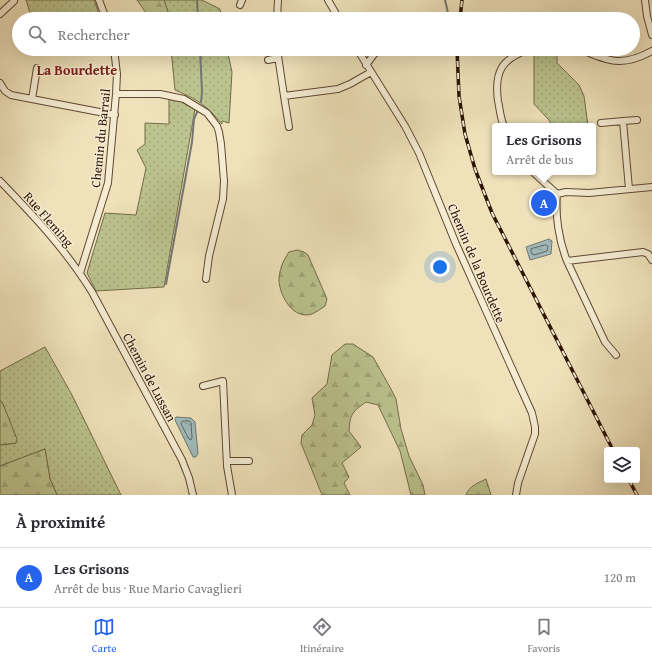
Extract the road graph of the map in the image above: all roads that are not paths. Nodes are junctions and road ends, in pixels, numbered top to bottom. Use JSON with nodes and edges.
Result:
{"nodes":[{"id":1,"x":99,"y":0,"type":"edge"},
{"id":2,"x":278,"y":0,"type":"edge"},
{"id":3,"x":328,"y":0,"type":"edge"},
{"id":4,"x":645,"y":0,"type":"edge"},
{"id":5,"x":14,"y":1,"type":"edge"},
{"id":6,"x":103,"y":12,"type":"edge"},
{"id":7,"x":277,"y":12,"type":"edge"},
{"id":8,"x":335,"y":12,"type":"edge"},
{"id":9,"x":0,"y":14,"type":"edge"},
{"id":10,"x":652,"y":35,"type":"edge"},
{"id":11,"x":652,"y":51,"type":"edge"},
{"id":12,"x":115,"y":56,"type":"edge"},
{"id":13,"x":361,"y":56,"type":"edge"},
{"id":14,"x":372,"y":56,"type":"edge"},
{"id":15,"x":514,"y":56,"type":"edge"},
{"id":16,"x":598,"y":56,"type":"edge"},
{"id":17,"x":278,"y":58,"type":"joint"},
{"id":18,"x":268,"y":60,"type":"dead end"},
{"id":19,"x":366,"y":64,"type":"junction"},
{"id":20,"x":37,"y":68,"type":"dead end"},
{"id":21,"x":371,"y":72,"type":"junction"},
{"id":22,"x":0,"y":83,"type":"edge"},
{"id":23,"x":116,"y":94,"type":"junction"},
{"id":24,"x":284,"y":96,"type":"junction"},
{"id":25,"x":32,"y":99,"type":"junction"},
{"id":26,"x":115,"y":115,"type":"junction"},
{"id":27,"x":637,"y":120,"type":"dead end"},
{"id":28,"x":623,"y":121,"type":"junction"},
{"id":29,"x":503,"y":123,"type":"edge"},
{"id":30,"x":601,"y":123,"type":"dead end"},
{"id":31,"x":289,"y":127,"type":"dead end"},
{"id":32,"x":536,"y":175,"type":"edge"},
{"id":33,"x":0,"y":180,"type":"edge"},
{"id":34,"x":652,"y":187,"type":"edge"},
{"id":35,"x":629,"y":189,"type":"junction"},
{"id":36,"x":557,"y":194,"type":"junction"},
{"id":37,"x":652,"y":260,"type":"edge"},
{"id":38,"x":567,"y":261,"type":"junction"},
{"id":39,"x":80,"y":273,"type":"junction"},
{"id":40,"x":206,"y":279,"type":"dead end"},
{"id":41,"x":616,"y":355,"type":"dead end"},
{"id":42,"x":203,"y":386,"type":"dead end"},
{"id":43,"x":227,"y":461,"type":"junction"},
{"id":44,"x":249,"y":461,"type":"dead end"},
{"id":45,"x":193,"y":495,"type":"edge"},
{"id":46,"x":232,"y":495,"type":"edge"},
{"id":47,"x":516,"y":495,"type":"edge"}],
"edges":[{"from":1,"to":6,"type":"street"},
{"from":2,"to":7,"type":"street"},
{"from":3,"to":8,"type":"street"},
{"from":4,"to":10,"type":"street"},
{"from":5,"to":9,"type":"street"},
{"from":11,"to":16,"type":"street"},
{"from":12,"to":23,"type":"street","name":"Chemin du Barrail"},
{"from":13,"to":19,"type":"street","name":"Chemin de la Bourdette"},
{"from":14,"to":19,"type":"street"},
{"from":15,"to":29,"type":"street"},
{"from":17,"to":18,"type":"street"},
{"from":17,"to":24,"type":"street"},
{"from":19,"to":21,"type":"street","name":"Chemin de la Bourdette"},
{"from":20,"to":25,"type":"street"},
{"from":21,"to":24,"type":"street"},
{"from":21,"to":47,"type":"street","name":"Chemin de la Bourdette"},
{"from":22,"to":25,"type":"street"},
{"from":23,"to":26,"type":"street","name":"Chemin du Barrail"},
{"from":23,"to":40,"type":"street"},
{"from":24,"to":31,"type":"street"},
{"from":25,"to":26,"type":"street"},
{"from":26,"to":39,"type":"street","name":"Chemin du Barrail"},
{"from":27,"to":28,"type":"street"},
{"from":28,"to":30,"type":"street"},
{"from":28,"to":35,"type":"street"},
{"from":32,"to":36,"type":"street"},
{"from":33,"to":39,"type":"street","name":"Rue Fleming"},
{"from":34,"to":35,"type":"street"},
{"from":35,"to":36,"type":"street"},
{"from":36,"to":38,"type":"street"},
{"from":37,"to":38,"type":"street"},
{"from":38,"to":41,"type":"street"},
{"from":39,"to":45,"type":"street","name":"Chemin de Lussan"},
{"from":42,"to":43,"type":"street"},
{"from":43,"to":44,"type":"street"},
{"from":43,"to":46,"type":"street"}]}
